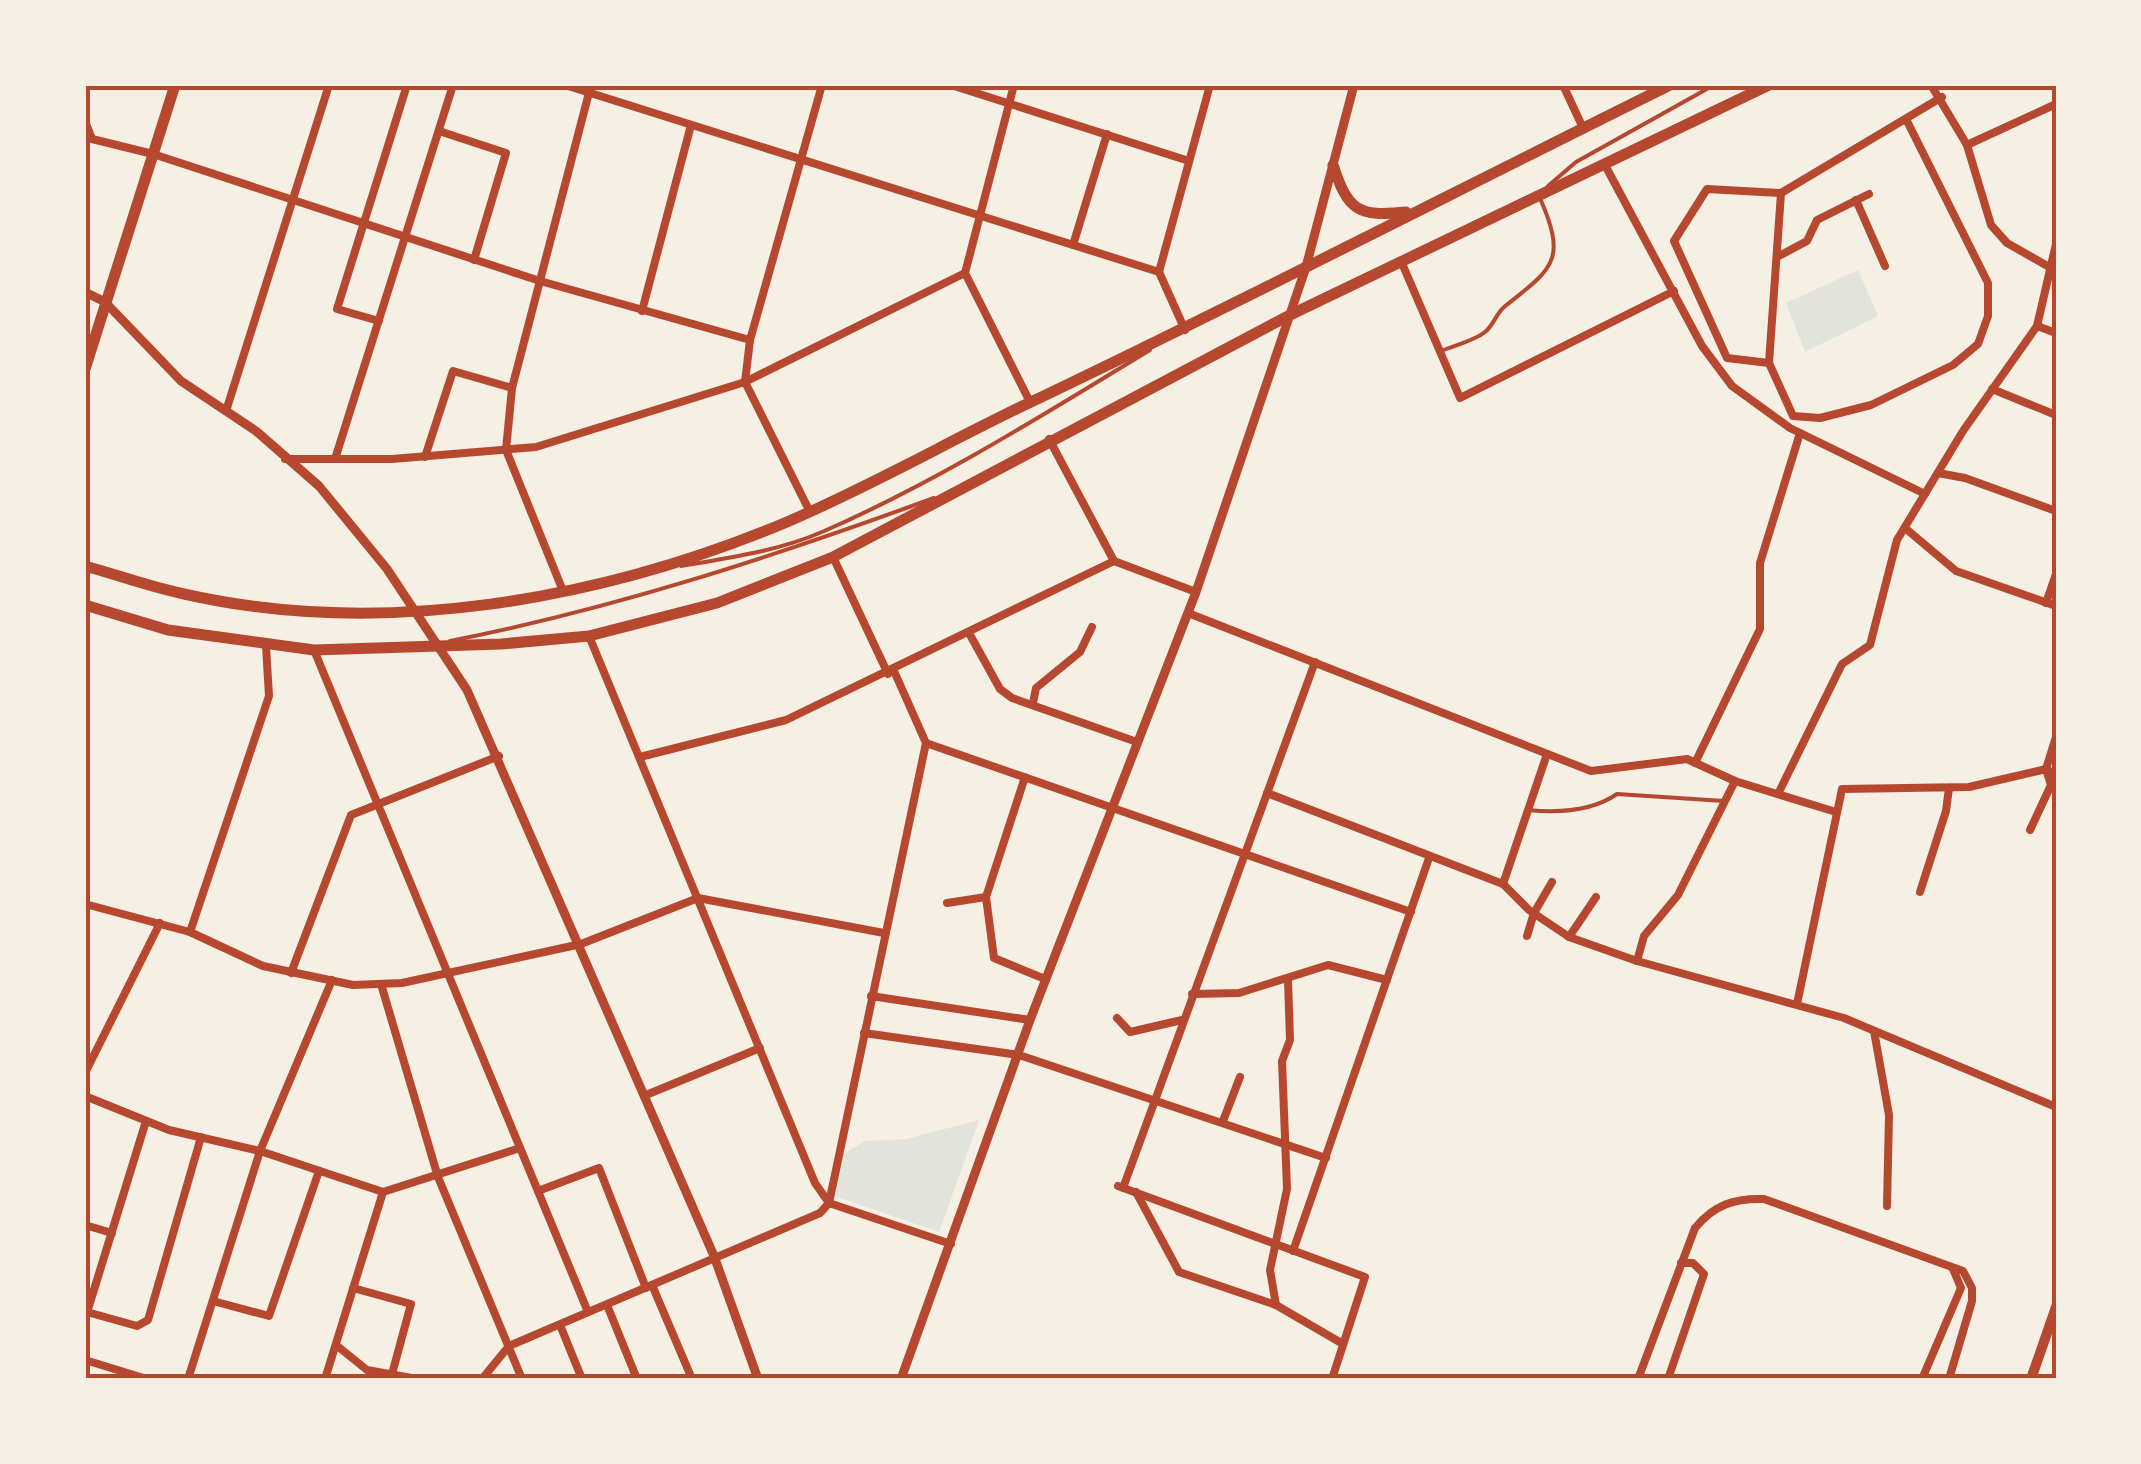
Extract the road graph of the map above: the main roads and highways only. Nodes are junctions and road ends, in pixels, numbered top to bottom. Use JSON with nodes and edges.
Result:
{"nodes":[{"id":1,"x":175,"y":85,"type":"edge"},
{"id":2,"x":1670,"y":85,"type":"edge"},
{"id":3,"x":1769,"y":85,"type":"edge"},
{"id":4,"x":1333,"y":165,"type":"road end"},
{"id":5,"x":1416,"y":210,"type":"junction"},
{"id":6,"x":85,"y":369,"type":"edge"},
{"id":7,"x":85,"y":566,"type":"edge"},
{"id":8,"x":85,"y":606,"type":"edge"},
{"id":9,"x":2056,"y":1307,"type":"edge"},
{"id":10,"x":2031,"y":1379,"type":"edge"}],
"edges":[{"from":1,"to":6,"type":"main road"},
{"from":2,"to":5,"type":"main road"},
{"from":3,"to":8,"type":"main road"},
{"from":4,"to":5,"type":"main road"},
{"from":5,"to":7,"type":"main road"},
{"from":9,"to":10,"type":"main road"}]}
